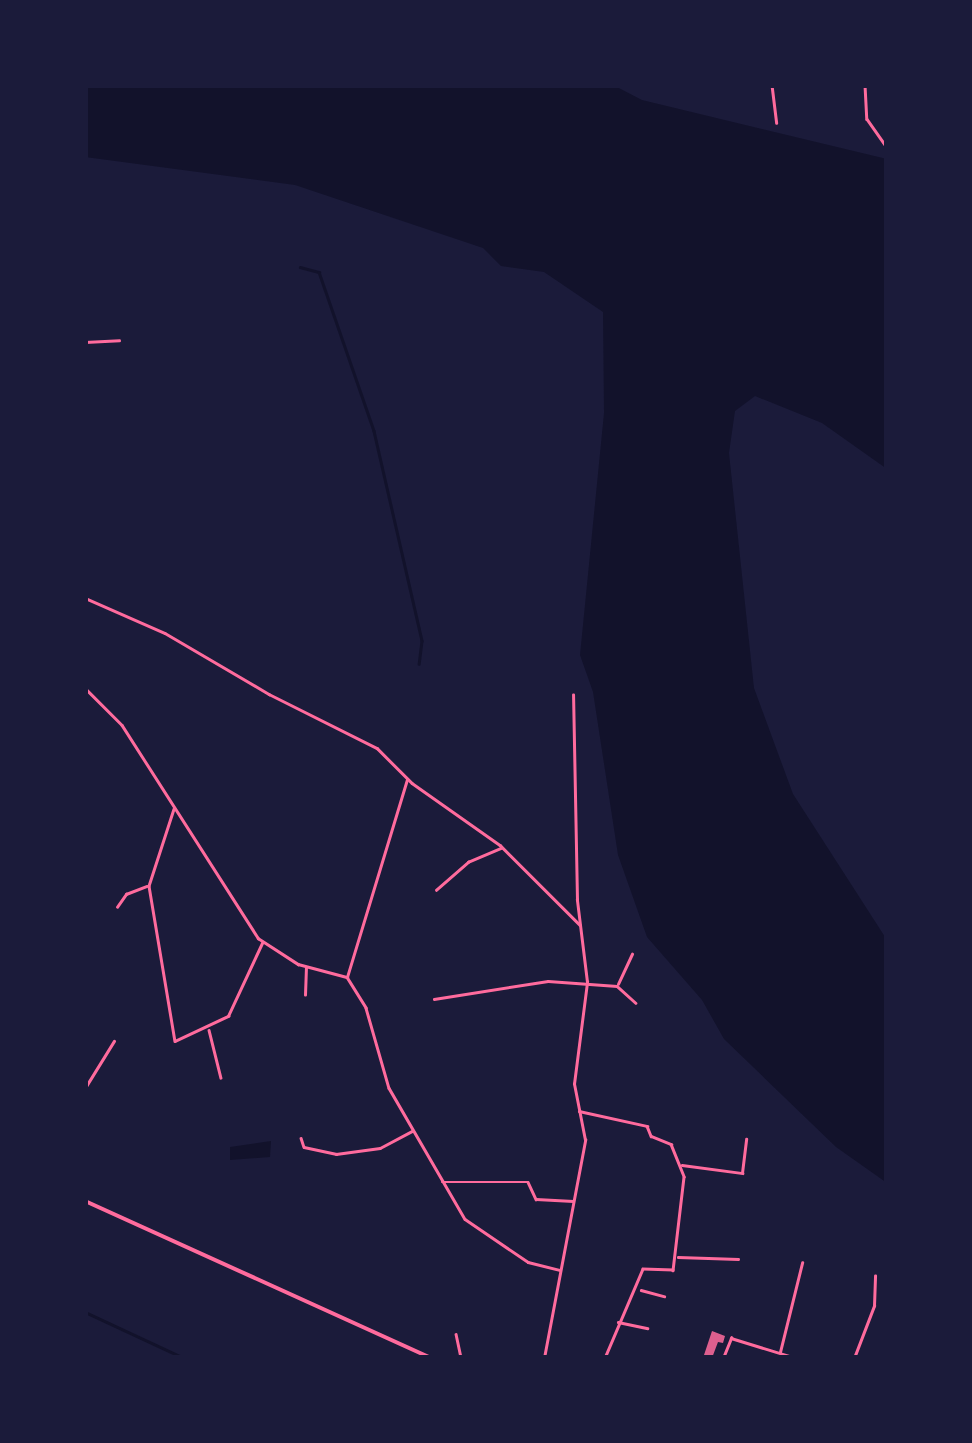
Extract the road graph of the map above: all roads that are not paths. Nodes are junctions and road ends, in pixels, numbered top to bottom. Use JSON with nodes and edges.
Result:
{"nodes":[{"id":1,"x":772,"y":85,"type":"edge"},
{"id":2,"x":865,"y":85,"type":"edge"},
{"id":3,"x":777,"y":123,"type":"dead end"},
{"id":4,"x":887,"y":148,"type":"edge"},
{"id":5,"x":119,"y":340,"type":"dead end"},
{"id":6,"x":85,"y":342,"type":"edge"},
{"id":7,"x":85,"y":598,"type":"edge"},
{"id":8,"x":85,"y":688,"type":"edge"},
{"id":9,"x":573,"y":694,"type":"dead end"},
{"id":10,"x":407,"y":779,"type":"junction"},
{"id":11,"x":174,"y":808,"type":"junction"},
{"id":12,"x":503,"y":848,"type":"junction"},
{"id":13,"x":148,"y":886,"type":"junction"},
{"id":14,"x":436,"y":890,"type":"dead end"},
{"id":15,"x":117,"y":907,"type":"dead end"},
{"id":16,"x":582,"y":931,"type":"junction"},
{"id":17,"x":263,"y":942,"type":"junction"},
{"id":18,"x":632,"y":954,"type":"dead end"},
{"id":19,"x":306,"y":967,"type":"junction"},
{"id":20,"x":347,"y":978,"type":"junction"},
{"id":21,"x":586,"y":982,"type":"junction"},
{"id":22,"x":618,"y":986,"type":"junction"},
{"id":23,"x":305,"y":995,"type":"dead end"},
{"id":24,"x":434,"y":998,"type":"dead end"},
{"id":25,"x":636,"y":1003,"type":"dead end"},
{"id":26,"x":208,"y":1028,"type":"junction"},
{"id":27,"x":114,"y":1041,"type":"dead end"},
{"id":28,"x":220,"y":1078,"type":"dead end"},
{"id":29,"x":85,"y":1088,"type":"edge"},
{"id":30,"x":578,"y":1110,"type":"junction"},
{"id":31,"x":414,"y":1130,"type":"junction"},
{"id":32,"x":301,"y":1138,"type":"dead end"},
{"id":33,"x":746,"y":1139,"type":"dead end"},
{"id":34,"x":680,"y":1164,"type":"junction"},
{"id":35,"x":441,"y":1182,"type":"junction"},
{"id":36,"x":85,"y":1201,"type":"edge"},
{"id":37,"x":575,"y":1201,"type":"junction"},
{"id":38,"x":676,"y":1256,"type":"junction"},
{"id":39,"x":738,"y":1259,"type":"dead end"},
{"id":40,"x":802,"y":1263,"type":"dead end"},
{"id":41,"x":560,"y":1270,"type":"junction"},
{"id":42,"x":875,"y":1276,"type":"dead end"},
{"id":43,"x":639,"y":1290,"type":"junction"},
{"id":44,"x":664,"y":1296,"type":"dead end"},
{"id":45,"x":617,"y":1322,"type":"junction"},
{"id":46,"x":647,"y":1328,"type":"dead end"},
{"id":47,"x":456,"y":1334,"type":"dead end"},
{"id":48,"x":780,"y":1352,"type":"junction"},
{"id":49,"x":431,"y":1358,"type":"edge"},
{"id":50,"x":461,"y":1358,"type":"edge"},
{"id":51,"x":544,"y":1358,"type":"edge"},
{"id":52,"x":605,"y":1358,"type":"edge"},
{"id":53,"x":723,"y":1358,"type":"edge"},
{"id":54,"x":796,"y":1358,"type":"edge"},
{"id":55,"x":854,"y":1358,"type":"edge"}],
"edges":[{"from":1,"to":3,"type":"street"},
{"from":2,"to":4,"type":"street"},
{"from":5,"to":6,"type":"street"},
{"from":7,"to":10,"type":"street"},
{"from":8,"to":11,"type":"street"},
{"from":9,"to":16,"type":"street"},
{"from":10,"to":12,"type":"street"},
{"from":10,"to":20,"type":"street"},
{"from":11,"to":13,"type":"street"},
{"from":11,"to":17,"type":"street"},
{"from":12,"to":14,"type":"street"},
{"from":12,"to":16,"type":"street"},
{"from":13,"to":15,"type":"street"},
{"from":13,"to":26,"type":"street"},
{"from":16,"to":21,"type":"street"},
{"from":17,"to":19,"type":"street"},
{"from":17,"to":26,"type":"street"},
{"from":18,"to":22,"type":"street"},
{"from":19,"to":20,"type":"street"},
{"from":19,"to":23,"type":"street"},
{"from":20,"to":31,"type":"street"},
{"from":21,"to":22,"type":"street"},
{"from":21,"to":24,"type":"street"},
{"from":21,"to":30,"type":"street"},
{"from":22,"to":25,"type":"street"},
{"from":26,"to":28,"type":"street"},
{"from":27,"to":29,"type":"street"},
{"from":30,"to":34,"type":"street"},
{"from":30,"to":37,"type":"street"},
{"from":31,"to":32,"type":"street"},
{"from":31,"to":35,"type":"street"},
{"from":33,"to":34,"type":"street"},
{"from":34,"to":38,"type":"street"},
{"from":35,"to":37,"type":"street"},
{"from":35,"to":41,"type":"street"},
{"from":36,"to":49,"type":"main road"},
{"from":37,"to":41,"type":"street"},
{"from":38,"to":39,"type":"street"},
{"from":38,"to":43,"type":"street"},
{"from":40,"to":48,"type":"street"},
{"from":41,"to":51,"type":"street"},
{"from":42,"to":55,"type":"street"},
{"from":43,"to":44,"type":"street"},
{"from":43,"to":45,"type":"street"},
{"from":45,"to":46,"type":"street"},
{"from":45,"to":52,"type":"street"},
{"from":47,"to":50,"type":"street"},
{"from":48,"to":53,"type":"street"},
{"from":48,"to":54,"type":"street"}]}
